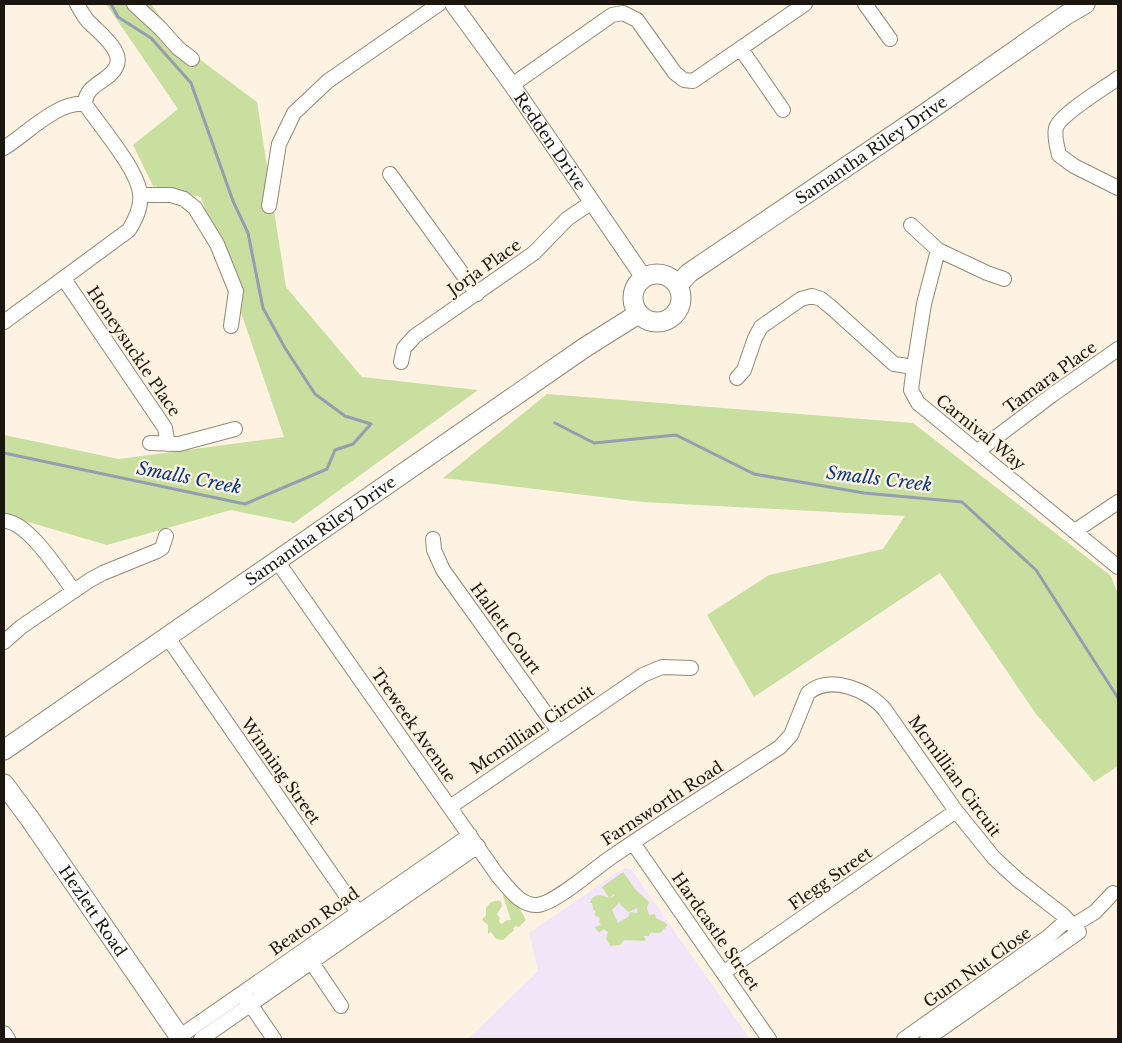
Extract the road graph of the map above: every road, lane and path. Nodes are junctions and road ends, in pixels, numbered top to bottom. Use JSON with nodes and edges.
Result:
{"nodes":[{"id":1,"x":77,"y":4,"type":"edge"},
{"id":2,"x":134,"y":4,"type":"edge"},
{"id":3,"x":439,"y":4,"type":"edge"},
{"id":4,"x":454,"y":4,"type":"edge"},
{"id":5,"x":804,"y":4,"type":"edge"},
{"id":6,"x":865,"y":4,"type":"edge"},
{"id":7,"x":1085,"y":4,"type":"edge"},
{"id":8,"x":615,"y":9,"type":"edge"},
{"id":9,"x":1072,"y":9,"type":"edge"},
{"id":10,"x":149,"y":10,"type":"edge"},
{"id":11,"x":890,"y":39,"type":"dead end"},
{"id":12,"x":741,"y":49,"type":"junction"},
{"id":13,"x":192,"y":59,"type":"dead end"},
{"id":14,"x":1118,"y":78,"type":"edge"},
{"id":15,"x":512,"y":85,"type":"junction"},
{"id":16,"x":85,"y":104,"type":"junction"},
{"id":17,"x":784,"y":110,"type":"dead end"},
{"id":18,"x":4,"y":148,"type":"edge"},
{"id":19,"x":390,"y":174,"type":"dead end"},
{"id":20,"x":1118,"y":188,"type":"edge"},
{"id":21,"x":141,"y":195,"type":"junction"},
{"id":22,"x":592,"y":202,"type":"junction"},
{"id":23,"x":269,"y":206,"type":"dead end"},
{"id":24,"x":911,"y":225,"type":"dead end"},
{"id":25,"x":938,"y":250,"type":"junction"},
{"id":26,"x":644,"y":278,"type":"junction"},
{"id":27,"x":64,"y":279,"type":"junction"},
{"id":28,"x":1004,"y":279,"type":"dead end"},
{"id":29,"x":678,"y":285,"type":"junction"},
{"id":30,"x":477,"y":294,"type":"junction"},
{"id":31,"x":638,"y":314,"type":"junction"},
{"id":32,"x":4,"y":322,"type":"edge"},
{"id":33,"x":231,"y":326,"type":"dead end"},
{"id":34,"x":1118,"y":349,"type":"edge"},
{"id":35,"x":400,"y":362,"type":"dead end"},
{"id":36,"x":914,"y":368,"type":"junction"},
{"id":37,"x":736,"y":378,"type":"dead end"},
{"id":38,"x":234,"y":429,"type":"dead end"},
{"id":39,"x":150,"y":443,"type":"dead end"},
{"id":40,"x":168,"y":444,"type":"junction"},
{"id":41,"x":978,"y":451,"type":"junction"},
{"id":42,"x":1118,"y":502,"type":"edge"},
{"id":43,"x":4,"y":521,"type":"edge"},
{"id":44,"x":1075,"y":531,"type":"junction"},
{"id":45,"x":166,"y":536,"type":"dead end"},
{"id":46,"x":433,"y":539,"type":"dead end"},
{"id":47,"x":277,"y":561,"type":"junction"},
{"id":48,"x":1118,"y":568,"type":"edge"},
{"id":49,"x":74,"y":591,"type":"junction"},
{"id":50,"x":168,"y":638,"type":"junction"},
{"id":51,"x":4,"y":642,"type":"edge"},
{"id":52,"x":691,"y":668,"type":"dead end"},
{"id":53,"x":800,"y":711,"type":"joint"},
{"id":54,"x":559,"y":732,"type":"junction"},
{"id":55,"x":27,"y":734,"type":"junction"},
{"id":56,"x":4,"y":735,"type":"edge"},
{"id":57,"x":4,"y":750,"type":"edge"},
{"id":58,"x":4,"y":784,"type":"edge"},
{"id":59,"x":450,"y":807,"type":"junction"},
{"id":60,"x":956,"y":811,"type":"junction"},
{"id":61,"x":470,"y":835,"type":"junction"},
{"id":62,"x":633,"y":843,"type":"junction"},
{"id":63,"x":478,"y":846,"type":"junction"},
{"id":64,"x":1112,"y":893,"type":"dead end"},
{"id":65,"x":527,"y":903,"type":"joint"},
{"id":66,"x":358,"y":912,"type":"junction"},
{"id":67,"x":366,"y":924,"type":"junction"},
{"id":68,"x":1073,"y":926,"type":"junction"},
{"id":69,"x":303,"y":950,"type":"junction"},
{"id":70,"x":311,"y":962,"type":"junction"},
{"id":71,"x":723,"y":973,"type":"junction"},
{"id":72,"x":246,"y":999,"type":"junction"},
{"id":73,"x":341,"y":1006,"type":"dead end"},
{"id":74,"x":4,"y":1033,"type":"edge"},
{"id":75,"x":179,"y":1038,"type":"edge"},
{"id":76,"x":8,"y":1039,"type":"edge"},
{"id":77,"x":201,"y":1039,"type":"edge"},
{"id":78,"x":274,"y":1039,"type":"edge"},
{"id":79,"x":769,"y":1039,"type":"edge"},
{"id":80,"x":904,"y":1039,"type":"edge"},
{"id":81,"x":927,"y":1039,"type":"edge"}],
"edges":[{"from":1,"to":16,"type":"street"},
{"from":2,"to":10,"type":"street"},
{"from":3,"to":23,"type":"street"},
{"from":4,"to":15,"type":"street","name":"Redden Drive"},
{"from":5,"to":12,"type":"street"},
{"from":6,"to":11,"type":"street"},
{"from":7,"to":9,"type":"main road","name":"Samantha Riley Drive"},
{"from":8,"to":12,"type":"street"},
{"from":8,"to":15,"type":"street"},
{"from":9,"to":29,"type":"main road","name":"Samantha Riley Drive"},
{"from":10,"to":13,"type":"street"},
{"from":12,"to":17,"type":"street"},
{"from":14,"to":20,"type":"street"},
{"from":15,"to":22,"type":"street","name":"Redden Drive"},
{"from":16,"to":18,"type":"street"},
{"from":16,"to":21,"type":"street"},
{"from":19,"to":30,"type":"street"},
{"from":21,"to":27,"type":"street"},
{"from":21,"to":33,"type":"street"},
{"from":22,"to":26,"type":"street","name":"Redden Drive"},
{"from":22,"to":30,"type":"street","name":"Jorja Place"},
{"from":24,"to":25,"type":"street"},
{"from":25,"to":28,"type":"street"},
{"from":25,"to":36,"type":"street","name":"Carnival Way"},
{"from":26,"to":29,"type":"main road"},
{"from":26,"to":31,"type":"main road"},
{"from":27,"to":32,"type":"street"},
{"from":27,"to":40,"type":"street","name":"Honeysuckle Place"},
{"from":29,"to":31,"type":"main road"},
{"from":30,"to":35,"type":"street","name":"Jorja Place"},
{"from":31,"to":47,"type":"main road","name":"Samantha Riley Drive"},
{"from":34,"to":41,"type":"street","name":"Tamara Place"},
{"from":36,"to":37,"type":"street"},
{"from":36,"to":41,"type":"street","name":"Carnival Way"},
{"from":38,"to":40,"type":"street"},
{"from":39,"to":40,"type":"street"},
{"from":41,"to":44,"type":"street","name":"Carnival Way"},
{"from":42,"to":44,"type":"street"},
{"from":43,"to":49,"type":"street"},
{"from":44,"to":48,"type":"street","name":"Carnival Way"},
{"from":45,"to":49,"type":"street"},
{"from":46,"to":54,"type":"street","name":"Hallett Court"},
{"from":47,"to":50,"type":"main road","name":"Samantha Riley Drive"},
{"from":47,"to":59,"type":"street","name":"Treweek Avenue"},
{"from":49,"to":51,"type":"street"},
{"from":50,"to":55,"type":"main road","name":"Samantha Riley Drive"},
{"from":50,"to":66,"type":"street","name":"Winning Street"},
{"from":52,"to":54,"type":"street","name":"Mcmillian Circuit"},
{"from":53,"to":60,"type":"street","name":"Mcmillian Circuit"},
{"from":53,"to":62,"type":"street","name":"Farnsworth Road"},
{"from":54,"to":59,"type":"street","name":"Mcmillian Circuit"},
{"from":55,"to":56,"type":"main road"},
{"from":55,"to":57,"type":"main road","name":"Samantha Riley Drive"},
{"from":58,"to":75,"type":"main road","name":"Hezlett Road"},
{"from":59,"to":61,"type":"street","name":"Treweek Avenue"},
{"from":60,"to":68,"type":"street","name":"Mcmillian Circuit"},
{"from":60,"to":71,"type":"street","name":"Flegg Street"},
{"from":61,"to":63,"type":"street","name":"Treweek Avenue"},
{"from":61,"to":66,"type":"street","name":"Beaton Road"},
{"from":62,"to":65,"type":"street","name":"Farnsworth Road"},
{"from":62,"to":71,"type":"street","name":"Hardcastle Street"},
{"from":63,"to":65,"type":"street","name":"Treweek Avenue"},
{"from":63,"to":67,"type":"street","name":"Beaton Road"},
{"from":64,"to":68,"type":"street","name":"Gum Nut Close"},
{"from":66,"to":67,"type":"street","name":"Winning Street"},
{"from":66,"to":69,"type":"street","name":"Beaton Road"},
{"from":67,"to":70,"type":"street","name":"Beaton Road"},
{"from":68,"to":80,"type":"street","name":"Gum Nut Close"},
{"from":68,"to":81,"type":"street","name":"Gum Nut Close"},
{"from":69,"to":70,"type":"street"},
{"from":69,"to":72,"type":"street","name":"Beaton Road"},
{"from":70,"to":72,"type":"street","name":"Beaton Road"},
{"from":70,"to":73,"type":"street"},
{"from":71,"to":79,"type":"street","name":"Hardcastle Street"},
{"from":72,"to":75,"type":"street","name":"Beaton Road"},
{"from":72,"to":77,"type":"street","name":"Beaton Road"},
{"from":72,"to":78,"type":"street"},
{"from":74,"to":76,"type":"street"}]}
